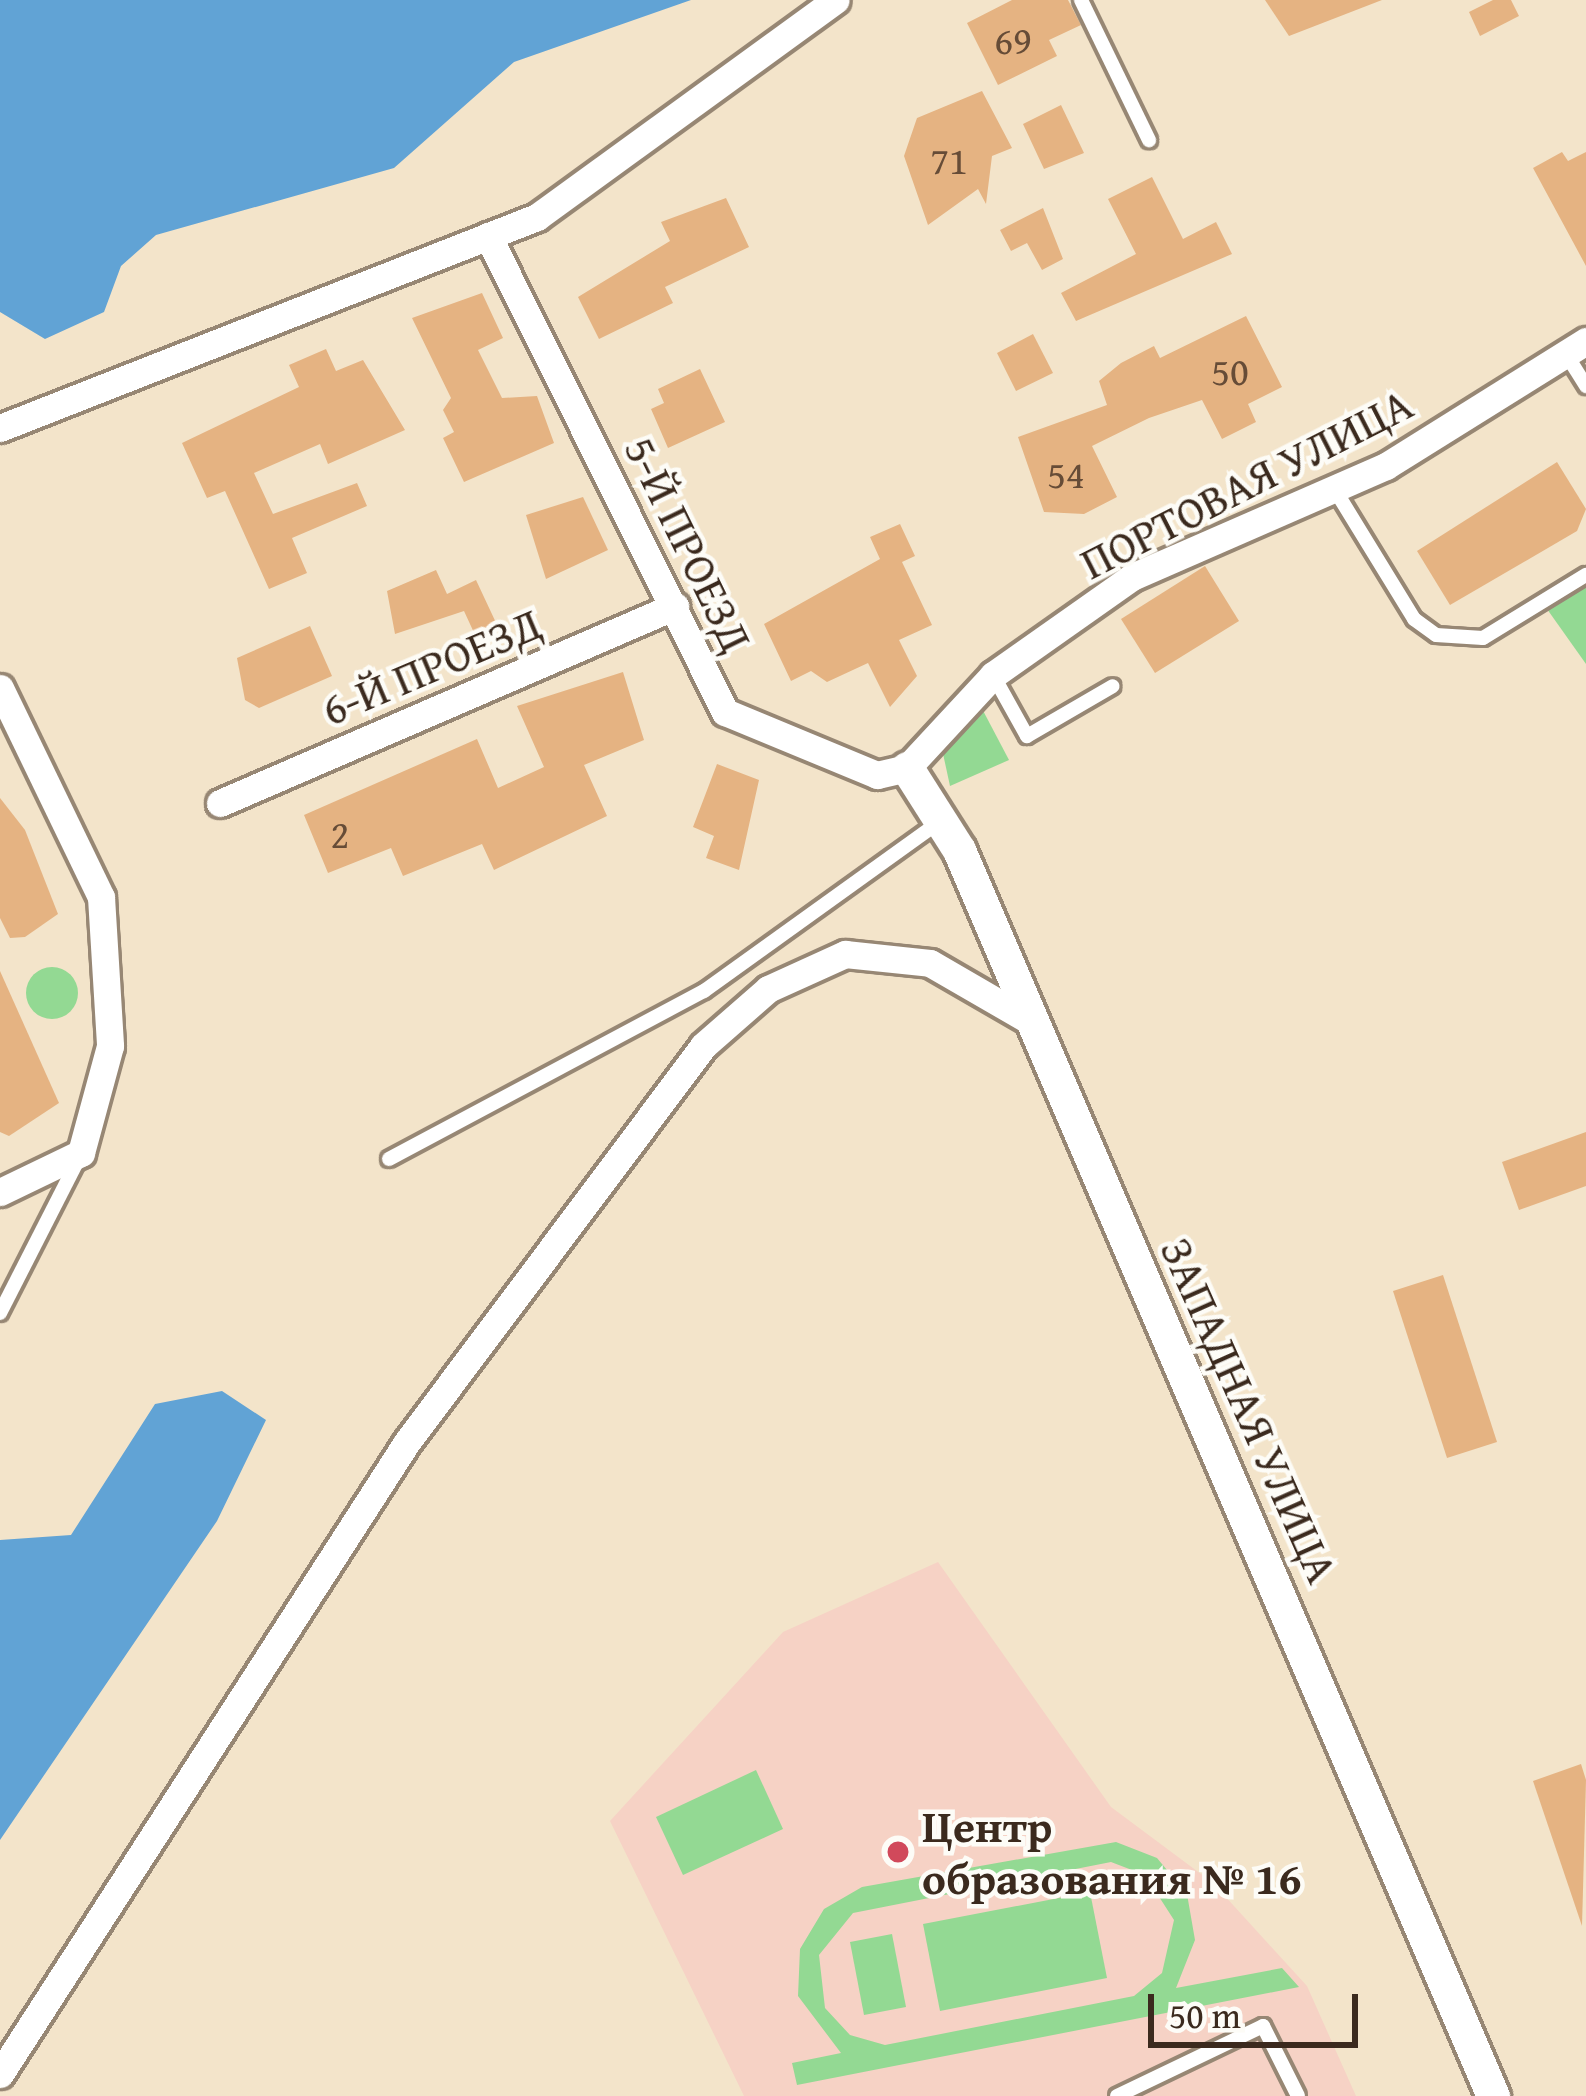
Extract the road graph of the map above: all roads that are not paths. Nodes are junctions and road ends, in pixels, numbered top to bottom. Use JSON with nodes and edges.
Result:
{"nodes":[{"id":1,"x":836,"y":0,"type":"edge"},
{"id":2,"x":1081,"y":0,"type":"edge"},
{"id":3,"x":1148,"y":140,"type":"dead end"},
{"id":4,"x":488,"y":236,"type":"junction"},
{"id":5,"x":1576,"y":347,"type":"edge"},
{"id":6,"x":1586,"y":386,"type":"edge"},
{"id":7,"x":0,"y":428,"type":"edge"},
{"id":8,"x":1332,"y":485,"type":"junction"},
{"id":9,"x":1586,"y":575,"type":"edge"},
{"id":10,"x":675,"y":606,"type":"junction"},
{"id":11,"x":993,"y":675,"type":"junction"},
{"id":12,"x":1113,"y":686,"type":"dead end"},
{"id":13,"x":0,"y":688,"type":"edge"},
{"id":14,"x":908,"y":768,"type":"junction"},
{"id":15,"x":220,"y":803,"type":"dead end"},
{"id":16,"x":942,"y":820,"type":"junction"},
{"id":17,"x":1025,"y":1018,"type":"junction"},
{"id":18,"x":81,"y":1153,"type":"junction"},
{"id":19,"x":389,"y":1159,"type":"dead end"},
{"id":20,"x":0,"y":1192,"type":"edge"},
{"id":21,"x":0,"y":1313,"type":"edge"},
{"id":22,"x":0,"y":2074,"type":"edge"},
{"id":23,"x":1117,"y":2096,"type":"edge"},
{"id":24,"x":1298,"y":2096,"type":"edge"},
{"id":25,"x":1493,"y":2096,"type":"edge"}],
"edges":[{"from":1,"to":4,"type":"street"},
{"from":2,"to":3,"type":"lane"},
{"from":4,"to":7,"type":"street"},
{"from":4,"to":10,"type":"street","name":"5-Й ПРОЕЗД"},
{"from":5,"to":6,"type":"lane"},
{"from":5,"to":8,"type":"street","name":"ПОРТОВАЯ УЛИЦА"},
{"from":8,"to":9,"type":"lane"},
{"from":8,"to":11,"type":"street","name":"ПОРТОВАЯ УЛИЦА"},
{"from":10,"to":14,"type":"street","name":"5-Й ПРОЕЗД"},
{"from":10,"to":15,"type":"street","name":"6-Й ПРОЕЗД"},
{"from":11,"to":12,"type":"lane"},
{"from":11,"to":14,"type":"street","name":"ПОРТОВАЯ УЛИЦА"},
{"from":13,"to":18,"type":"street"},
{"from":14,"to":16,"type":"street","name":"ЗАПАДНАЯ УЛИЦА"},
{"from":16,"to":17,"type":"street","name":"ЗАПАДНАЯ УЛИЦА"},
{"from":16,"to":19,"type":"lane"},
{"from":17,"to":22,"type":"street"},
{"from":17,"to":25,"type":"street","name":"ЗАПАДНАЯ УЛИЦА"},
{"from":18,"to":20,"type":"street"},
{"from":18,"to":21,"type":"lane"},
{"from":23,"to":24,"type":"lane"}]}
